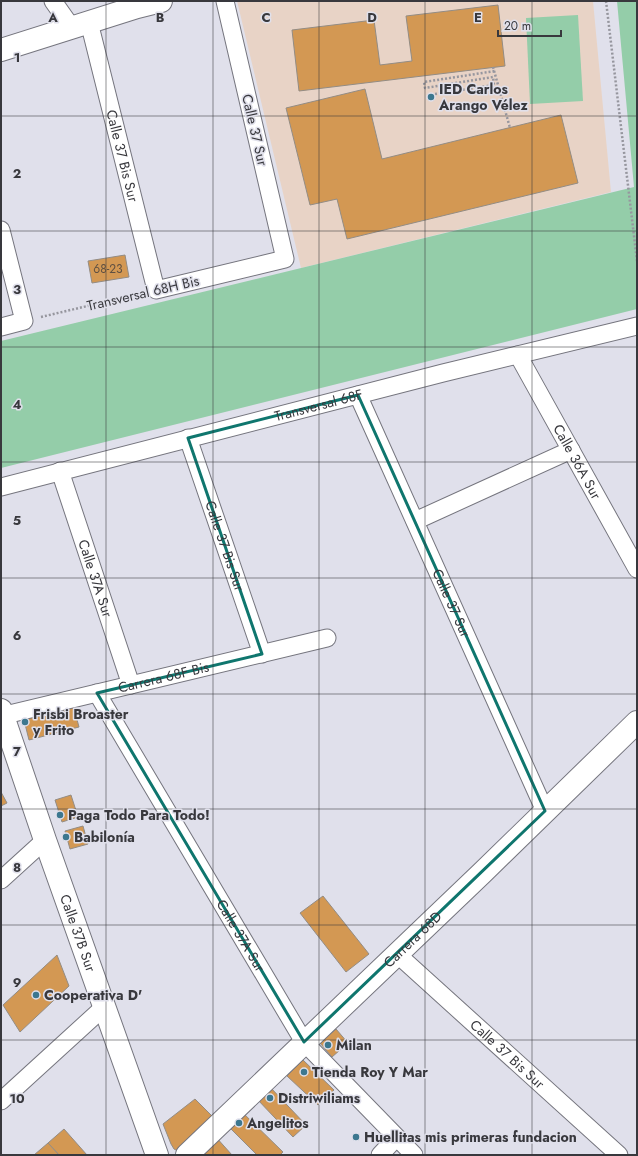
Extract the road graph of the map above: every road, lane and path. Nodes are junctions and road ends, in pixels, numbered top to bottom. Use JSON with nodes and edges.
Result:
{"nodes":[{"id":1,"x":53,"y":1,"type":"edge"},
{"id":2,"x":161,"y":1,"type":"edge"},
{"id":3,"x":226,"y":1,"type":"edge"},
{"id":4,"x":606,"y":1,"type":"edge"},
{"id":5,"x":80,"y":25,"type":"junction"},
{"id":6,"x":1,"y":50,"type":"edge"},
{"id":7,"x":493,"y":67,"type":"dead end"},
{"id":8,"x":495,"y":71,"type":"junction"},
{"id":9,"x":435,"y":94,"type":"dead end"},
{"id":10,"x":510,"y":128,"type":"dead end"},
{"id":11,"x":1,"y":230,"type":"edge"},
{"id":12,"x":285,"y":259,"type":"joint"},
{"id":13,"x":637,"y":261,"type":"edge"},
{"id":14,"x":156,"y":290,"type":"junction"},
{"id":15,"x":24,"y":321,"type":"junction"},
{"id":16,"x":637,"y":326,"type":"edge"},
{"id":17,"x":1,"y":327,"type":"edge"},
{"id":18,"x":518,"y":355,"type":"junction"},
{"id":19,"x":358,"y":395,"type":"junction"},
{"id":20,"x":188,"y":438,"type":"junction"},
{"id":21,"x":571,"y":450,"type":"junction"},
{"id":22,"x":60,"y":471,"type":"junction"},
{"id":23,"x":1,"y":487,"type":"edge"},
{"id":24,"x":415,"y":521,"type":"junction"},
{"id":25,"x":637,"y":569,"type":"edge"},
{"id":26,"x":327,"y":638,"type":"dead end"},
{"id":27,"x":262,"y":654,"type":"junction"},
{"id":28,"x":131,"y":685,"type":"junction"},
{"id":29,"x":97,"y":693,"type":"junction"},
{"id":30,"x":2,"y":714,"type":"edge"},
{"id":31,"x":637,"y":722,"type":"edge"},
{"id":32,"x":545,"y":811,"type":"junction"},
{"id":33,"x":45,"y":840,"type":"junction"},
{"id":34,"x":1,"y":880,"type":"edge"},
{"id":35,"x":397,"y":954,"type":"junction"},
{"id":36,"x":104,"y":1007,"type":"junction"},
{"id":37,"x":304,"y":1042,"type":"junction"},
{"id":38,"x":1,"y":1101,"type":"edge"},
{"id":39,"x":396,"y":1138,"type":"junction"},
{"id":40,"x":157,"y":1155,"type":"edge"},
{"id":41,"x":187,"y":1155,"type":"edge"},
{"id":42,"x":380,"y":1155,"type":"edge"},
{"id":43,"x":414,"y":1155,"type":"edge"},
{"id":44,"x":619,"y":1155,"type":"edge"}],
"edges":[{"from":1,"to":5,"type":"street","name":"Calle 37 Bis Sur"},
{"from":2,"to":5,"type":"street"},
{"from":3,"to":12,"type":"street","name":"Calle 37 Sur"},
{"from":4,"to":13,"type":"path"},
{"from":5,"to":6,"type":"street"},
{"from":5,"to":14,"type":"street","name":"Calle 37 Bis Sur"},
{"from":7,"to":8,"type":"path"},
{"from":8,"to":9,"type":"path"},
{"from":8,"to":10,"type":"path"},
{"from":11,"to":15,"type":"street"},
{"from":12,"to":14,"type":"street","name":"Transversal 68H Bis"},
{"from":14,"to":15,"type":"path","name":"Transversal 68H Bis"},
{"from":15,"to":17,"type":"street"},
{"from":16,"to":18,"type":"street","name":"Transversal 68F"},
{"from":18,"to":19,"type":"street","name":"Transversal 68F"},
{"from":18,"to":21,"type":"street","name":"Calle 36A Sur"},
{"from":19,"to":20,"type":"street","name":"Transversal 68F"},
{"from":19,"to":24,"type":"street","name":"Calle 37 Sur"},
{"from":20,"to":22,"type":"street","name":"Transversal 68F"},
{"from":20,"to":27,"type":"street","name":"Calle 37 Bis Sur"},
{"from":21,"to":24,"type":"street"},
{"from":21,"to":25,"type":"street","name":"Calle 36A Sur"},
{"from":22,"to":23,"type":"street","name":"Transversal 68F"},
{"from":22,"to":28,"type":"street","name":"Calle 37A Sur"},
{"from":24,"to":32,"type":"street","name":"Calle 37 Sur"},
{"from":26,"to":27,"type":"street","name":"Carrera 68F Bis"},
{"from":27,"to":28,"type":"street","name":"Carrera 68F Bis"},
{"from":28,"to":29,"type":"street","name":"Carrera 68F Bis"},
{"from":29,"to":30,"type":"street","name":"Carrera 68F Bis"},
{"from":29,"to":37,"type":"street","name":"Calle 37A Sur"},
{"from":30,"to":33,"type":"street","name":"Calle 37B Sur"},
{"from":31,"to":32,"type":"street","name":"Carrera 68D"},
{"from":32,"to":35,"type":"street","name":"Carrera 68D"},
{"from":33,"to":34,"type":"street"},
{"from":33,"to":36,"type":"street","name":"Calle 37B Sur"},
{"from":35,"to":37,"type":"street","name":"Carrera 68D"},
{"from":35,"to":44,"type":"street","name":"Calle 37 Bis Sur"},
{"from":36,"to":38,"type":"street"},
{"from":36,"to":40,"type":"street","name":"Calle 37B Sur"},
{"from":37,"to":39,"type":"street","name":"Calle 37A Sur"},
{"from":37,"to":41,"type":"street","name":"Carrera 68D"},
{"from":39,"to":42,"type":"street"},
{"from":39,"to":43,"type":"street","name":"Calle 37A Sur"}]}
